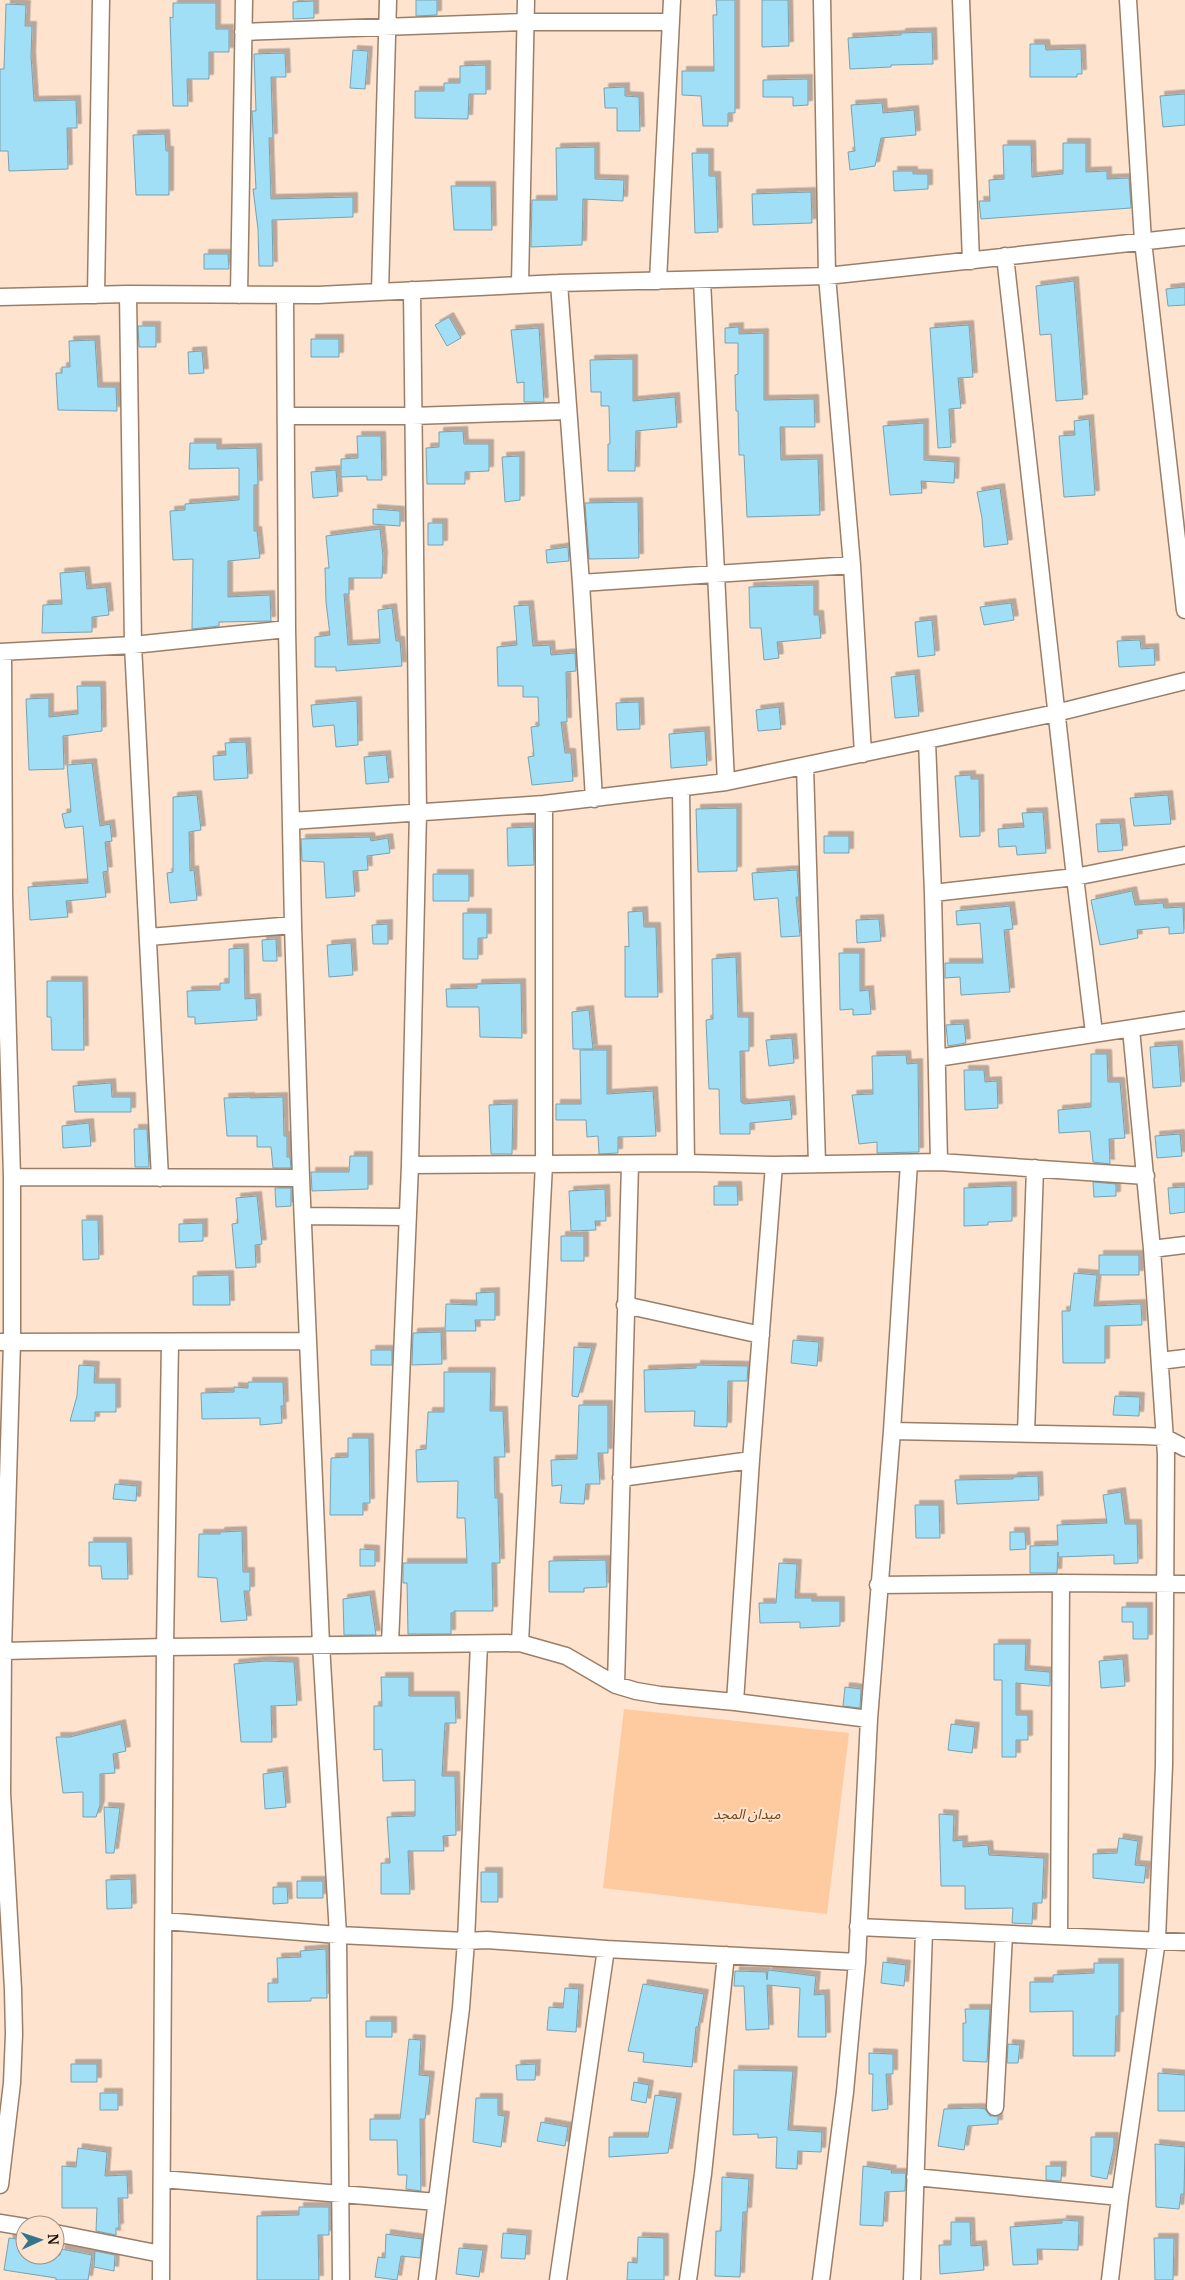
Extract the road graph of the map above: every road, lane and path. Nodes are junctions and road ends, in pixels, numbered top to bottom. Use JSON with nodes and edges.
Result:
{"nodes":[{"id":1,"x":101,"y":0,"type":"edge"},
{"id":2,"x":244,"y":0,"type":"edge"},
{"id":3,"x":388,"y":0,"type":"edge"},
{"id":4,"x":526,"y":0,"type":"edge"},
{"id":5,"x":672,"y":0,"type":"edge"},
{"id":6,"x":822,"y":0,"type":"edge"},
{"id":7,"x":961,"y":0,"type":"edge"},
{"id":8,"x":1128,"y":0,"type":"edge"},
{"id":9,"x":525,"y":22,"type":"junction"},
{"id":10,"x":671,"y":22,"type":"junction"},
{"id":11,"x":387,"y":26,"type":"junction"},
{"id":12,"x":243,"y":32,"type":"junction"},
{"id":13,"x":1185,"y":237,"type":"edge"},
{"id":14,"x":1143,"y":241,"type":"junction"},
{"id":15,"x":1005,"y":256,"type":"junction"},
{"id":16,"x":970,"y":261,"type":"junction"},
{"id":17,"x":827,"y":276,"type":"junction"},
{"id":18,"x":702,"y":280,"type":"junction"},
{"id":19,"x":658,"y":281,"type":"junction"},
{"id":20,"x":559,"y":282,"type":"junction"},
{"id":21,"x":520,"y":284,"type":"junction"},
{"id":22,"x":412,"y":290,"type":"junction"},
{"id":23,"x":380,"y":292,"type":"junction"},
{"id":24,"x":128,"y":294,"type":"junction"},
{"id":25,"x":96,"y":295,"type":"junction"},
{"id":26,"x":239,"y":295,"type":"junction"},
{"id":27,"x":285,"y":295,"type":"junction"},
{"id":28,"x":0,"y":297,"type":"edge"},
{"id":29,"x":568,"y":411,"type":"junction"},
{"id":30,"x":287,"y":416,"type":"junction"},
{"id":31,"x":412,"y":416,"type":"junction"},
{"id":32,"x":852,"y":565,"type":"junction"},
{"id":33,"x":716,"y":573,"type":"junction"},
{"id":34,"x":581,"y":583,"type":"junction"},
{"id":35,"x":1185,"y":610,"type":"edge"},
{"id":36,"x":287,"y":629,"type":"junction"},
{"id":37,"x":132,"y":645,"type":"junction"},
{"id":38,"x":1,"y":652,"type":"edge"},
{"id":39,"x":1185,"y":681,"type":"edge"},
{"id":40,"x":1056,"y":713,"type":"junction"},
{"id":41,"x":927,"y":741,"type":"junction"},
{"id":42,"x":863,"y":754,"type":"junction"},
{"id":43,"x":805,"y":766,"type":"junction"},
{"id":44,"x":726,"y":782,"type":"junction"},
{"id":45,"x":680,"y":789,"type":"junction"},
{"id":46,"x":594,"y":799,"type":"junction"},
{"id":47,"x":544,"y":804,"type":"junction"},
{"id":48,"x":418,"y":812,"type":"junction"},
{"id":49,"x":291,"y":820,"type":"junction"},
{"id":50,"x":1185,"y":855,"type":"edge"},
{"id":51,"x":1075,"y":877,"type":"junction"},
{"id":52,"x":933,"y":893,"type":"junction"},
{"id":53,"x":2,"y":896,"type":"edge"},
{"id":54,"x":293,"y":925,"type":"junction"},
{"id":55,"x":149,"y":937,"type":"junction"},
{"id":56,"x":1185,"y":1020,"type":"edge"},
{"id":57,"x":1131,"y":1029,"type":"junction"},
{"id":58,"x":1094,"y":1033,"type":"junction"},
{"id":59,"x":937,"y":1058,"type":"junction"},
{"id":60,"x":4,"y":1062,"type":"edge"},
{"id":61,"x":939,"y":1162,"type":"junction"},
{"id":62,"x":686,"y":1163,"type":"junction"},
{"id":63,"x":818,"y":1163,"type":"junction"},
{"id":64,"x":909,"y":1163,"type":"junction"},
{"id":65,"x":544,"y":1164,"type":"junction"},
{"id":66,"x":630,"y":1164,"type":"junction"},
{"id":67,"x":410,"y":1165,"type":"junction"},
{"id":68,"x":774,"y":1165,"type":"junction"},
{"id":69,"x":1035,"y":1168,"type":"junction"},
{"id":70,"x":1146,"y":1176,"type":"junction"},
{"id":71,"x":12,"y":1177,"type":"junction"},
{"id":72,"x":160,"y":1178,"type":"junction"},
{"id":73,"x":301,"y":1178,"type":"junction"},
{"id":74,"x":303,"y":1216,"type":"junction"},
{"id":75,"x":408,"y":1217,"type":"junction"},
{"id":76,"x":1185,"y":1245,"type":"edge"},
{"id":77,"x":1152,"y":1249,"type":"junction"},
{"id":78,"x":625,"y":1305,"type":"junction"},
{"id":79,"x":761,"y":1335,"type":"junction"},
{"id":80,"x":308,"y":1341,"type":"junction"},
{"id":81,"x":6,"y":1342,"type":"edge"},
{"id":82,"x":170,"y":1343,"type":"junction"},
{"id":83,"x":1185,"y":1358,"type":"edge"},
{"id":84,"x":1160,"y":1361,"type":"junction"},
{"id":85,"x":892,"y":1431,"type":"junction"},
{"id":86,"x":1026,"y":1433,"type":"junction"},
{"id":87,"x":1164,"y":1437,"type":"junction"},
{"id":88,"x":1185,"y":1448,"type":"edge"},
{"id":89,"x":751,"y":1460,"type":"junction"},
{"id":90,"x":621,"y":1478,"type":"junction"},
{"id":91,"x":1061,"y":1583,"type":"junction"},
{"id":92,"x":1165,"y":1584,"type":"junction"},
{"id":93,"x":1185,"y":1584,"type":"edge"},
{"id":94,"x":878,"y":1585,"type":"junction"},
{"id":95,"x":520,"y":1643,"type":"junction"},
{"id":96,"x":321,"y":1644,"type":"junction"},
{"id":97,"x":390,"y":1644,"type":"junction"},
{"id":98,"x":479,"y":1644,"type":"junction"},
{"id":99,"x":165,"y":1647,"type":"junction"},
{"id":100,"x":2,"y":1652,"type":"junction"},
{"id":101,"x":616,"y":1685,"type":"junction"},
{"id":102,"x":735,"y":1702,"type":"junction"},
{"id":103,"x":869,"y":1719,"type":"junction"},
{"id":104,"x":164,"y":1920,"type":"junction"},
{"id":105,"x":858,"y":1927,"type":"junction"},
{"id":106,"x":924,"y":1931,"type":"junction"},
{"id":107,"x":1004,"y":1934,"type":"junction"},
{"id":108,"x":338,"y":1935,"type":"junction"},
{"id":109,"x":1059,"y":1936,"type":"junction"},
{"id":110,"x":1157,"y":1940,"type":"junction"},
{"id":111,"x":466,"y":1941,"type":"junction"},
{"id":112,"x":1185,"y":1942,"type":"edge"},
{"id":113,"x":606,"y":1950,"type":"junction"},
{"id":114,"x":726,"y":1955,"type":"junction"},
{"id":115,"x":858,"y":1962,"type":"junction"},
{"id":116,"x":995,"y":2107,"type":"dead end"},
{"id":117,"x":915,"y":2177,"type":"junction"},
{"id":118,"x":162,"y":2179,"type":"junction"},
{"id":119,"x":0,"y":2185,"type":"edge"},
{"id":120,"x":341,"y":2193,"type":"junction"},
{"id":121,"x":1120,"y":2197,"type":"junction"},
{"id":122,"x":436,"y":2202,"type":"junction"},
{"id":123,"x":0,"y":2223,"type":"edge"},
{"id":124,"x":15,"y":2226,"type":"edge"},
{"id":125,"x":65,"y":2235,"type":"edge"},
{"id":126,"x":161,"y":2254,"type":"junction"},
{"id":127,"x":161,"y":2280,"type":"edge"},
{"id":128,"x":341,"y":2280,"type":"edge"},
{"id":129,"x":427,"y":2280,"type":"edge"},
{"id":130,"x":558,"y":2280,"type":"edge"},
{"id":131,"x":688,"y":2280,"type":"edge"},
{"id":132,"x":821,"y":2280,"type":"edge"},
{"id":133,"x":912,"y":2280,"type":"edge"},
{"id":134,"x":1110,"y":2280,"type":"edge"}],
"edges":[{"from":1,"to":25,"type":"street"},
{"from":2,"to":12,"type":"street"},
{"from":3,"to":11,"type":"street"},
{"from":4,"to":9,"type":"street"},
{"from":5,"to":10,"type":"street"},
{"from":6,"to":17,"type":"street"},
{"from":7,"to":16,"type":"street"},
{"from":8,"to":14,"type":"street"},
{"from":9,"to":10,"type":"street"},
{"from":9,"to":11,"type":"street"},
{"from":9,"to":21,"type":"street"},
{"from":10,"to":19,"type":"street"},
{"from":11,"to":12,"type":"street"},
{"from":11,"to":23,"type":"street"},
{"from":12,"to":26,"type":"street"},
{"from":13,"to":14,"type":"street"},
{"from":14,"to":15,"type":"street"},
{"from":14,"to":35,"type":"street"},
{"from":15,"to":16,"type":"street"},
{"from":15,"to":40,"type":"street"},
{"from":16,"to":17,"type":"street"},
{"from":17,"to":18,"type":"street"},
{"from":17,"to":32,"type":"street"},
{"from":18,"to":19,"type":"street"},
{"from":18,"to":33,"type":"street"},
{"from":19,"to":20,"type":"street"},
{"from":20,"to":21,"type":"street"},
{"from":20,"to":29,"type":"street"},
{"from":21,"to":22,"type":"street"},
{"from":22,"to":23,"type":"street"},
{"from":22,"to":31,"type":"street"},
{"from":23,"to":27,"type":"street"},
{"from":24,"to":25,"type":"street"},
{"from":24,"to":26,"type":"street"},
{"from":24,"to":37,"type":"street"},
{"from":25,"to":28,"type":"street"},
{"from":26,"to":27,"type":"street"},
{"from":27,"to":30,"type":"street"},
{"from":29,"to":31,"type":"street"},
{"from":29,"to":34,"type":"street"},
{"from":30,"to":31,"type":"street"},
{"from":30,"to":36,"type":"street"},
{"from":31,"to":48,"type":"street"},
{"from":32,"to":33,"type":"street"},
{"from":32,"to":42,"type":"street"},
{"from":33,"to":34,"type":"street"},
{"from":33,"to":44,"type":"street"},
{"from":34,"to":46,"type":"street"},
{"from":36,"to":37,"type":"street"},
{"from":36,"to":49,"type":"street"},
{"from":37,"to":38,"type":"street"},
{"from":37,"to":55,"type":"street"},
{"from":38,"to":53,"type":"street"},
{"from":39,"to":40,"type":"street"},
{"from":40,"to":41,"type":"street"},
{"from":40,"to":51,"type":"street"},
{"from":41,"to":42,"type":"street"},
{"from":41,"to":52,"type":"street"},
{"from":42,"to":43,"type":"street"},
{"from":43,"to":44,"type":"street"},
{"from":43,"to":63,"type":"street"},
{"from":44,"to":45,"type":"street"},
{"from":45,"to":46,"type":"street"},
{"from":45,"to":62,"type":"street"},
{"from":46,"to":47,"type":"street"},
{"from":47,"to":48,"type":"street"},
{"from":47,"to":65,"type":"street"},
{"from":48,"to":49,"type":"street"},
{"from":48,"to":67,"type":"street"},
{"from":49,"to":54,"type":"street"},
{"from":50,"to":51,"type":"street"},
{"from":51,"to":52,"type":"street"},
{"from":51,"to":58,"type":"street"},
{"from":52,"to":59,"type":"street"},
{"from":53,"to":60,"type":"street"},
{"from":54,"to":55,"type":"street"},
{"from":54,"to":73,"type":"street"},
{"from":55,"to":72,"type":"street"},
{"from":56,"to":57,"type":"street"},
{"from":57,"to":58,"type":"street"},
{"from":57,"to":70,"type":"street"},
{"from":58,"to":59,"type":"street"},
{"from":59,"to":61,"type":"street"},
{"from":60,"to":71,"type":"street"},
{"from":61,"to":64,"type":"street"},
{"from":61,"to":69,"type":"street"},
{"from":62,"to":66,"type":"street"},
{"from":62,"to":68,"type":"street"},
{"from":63,"to":64,"type":"street"},
{"from":63,"to":68,"type":"street"},
{"from":64,"to":85,"type":"street"},
{"from":65,"to":66,"type":"street"},
{"from":65,"to":67,"type":"street"},
{"from":65,"to":95,"type":"street"},
{"from":66,"to":78,"type":"street"},
{"from":67,"to":75,"type":"street"},
{"from":68,"to":79,"type":"street"},
{"from":69,"to":70,"type":"street"},
{"from":69,"to":86,"type":"street"},
{"from":70,"to":77,"type":"street"},
{"from":71,"to":72,"type":"street"},
{"from":71,"to":81,"type":"street"},
{"from":72,"to":73,"type":"street"},
{"from":73,"to":74,"type":"street"},
{"from":74,"to":75,"type":"street"},
{"from":74,"to":80,"type":"street"},
{"from":75,"to":97,"type":"street"},
{"from":76,"to":77,"type":"street"},
{"from":77,"to":84,"type":"street"},
{"from":78,"to":79,"type":"street"},
{"from":78,"to":90,"type":"street"},
{"from":79,"to":89,"type":"street"},
{"from":80,"to":82,"type":"street"},
{"from":80,"to":96,"type":"street"},
{"from":81,"to":82,"type":"street"},
{"from":81,"to":100,"type":"street"},
{"from":82,"to":99,"type":"street"},
{"from":83,"to":84,"type":"street"},
{"from":84,"to":87,"type":"street"},
{"from":85,"to":86,"type":"street"},
{"from":85,"to":94,"type":"street"},
{"from":86,"to":87,"type":"street"},
{"from":87,"to":88,"type":"street"},
{"from":87,"to":92,"type":"street"},
{"from":89,"to":90,"type":"street"},
{"from":89,"to":102,"type":"street"},
{"from":90,"to":101,"type":"street"},
{"from":91,"to":92,"type":"street"},
{"from":91,"to":94,"type":"street"},
{"from":91,"to":109,"type":"street"},
{"from":92,"to":93,"type":"street"},
{"from":92,"to":110,"type":"street"},
{"from":94,"to":103,"type":"street"},
{"from":95,"to":98,"type":"street"},
{"from":95,"to":101,"type":"street"},
{"from":96,"to":97,"type":"street"},
{"from":96,"to":99,"type":"street"},
{"from":96,"to":108,"type":"street"},
{"from":97,"to":98,"type":"street"},
{"from":98,"to":111,"type":"street"},
{"from":99,"to":100,"type":"street"},
{"from":99,"to":104,"type":"street"},
{"from":100,"to":119,"type":"street"},
{"from":101,"to":102,"type":"street"},
{"from":102,"to":103,"type":"street"},
{"from":103,"to":105,"type":"street"},
{"from":104,"to":108,"type":"street"},
{"from":104,"to":118,"type":"street"},
{"from":105,"to":106,"type":"street"},
{"from":105,"to":115,"type":"street"},
{"from":106,"to":107,"type":"street"},
{"from":106,"to":117,"type":"street"},
{"from":107,"to":109,"type":"street"},
{"from":107,"to":116,"type":"street"},
{"from":108,"to":111,"type":"street"},
{"from":108,"to":120,"type":"street"},
{"from":109,"to":110,"type":"street"},
{"from":110,"to":112,"type":"street"},
{"from":110,"to":121,"type":"street"},
{"from":111,"to":113,"type":"street"},
{"from":111,"to":122,"type":"street"},
{"from":113,"to":114,"type":"street"},
{"from":113,"to":130,"type":"street"},
{"from":114,"to":115,"type":"street"},
{"from":114,"to":131,"type":"street"},
{"from":115,"to":132,"type":"street"},
{"from":117,"to":121,"type":"street"},
{"from":117,"to":133,"type":"street"},
{"from":118,"to":120,"type":"street"},
{"from":118,"to":126,"type":"street"},
{"from":120,"to":122,"type":"street"},
{"from":120,"to":128,"type":"street"},
{"from":121,"to":134,"type":"street"},
{"from":122,"to":129,"type":"street"},
{"from":123,"to":124,"type":"street"},
{"from":125,"to":126,"type":"street"},
{"from":126,"to":127,"type":"street"}]}
